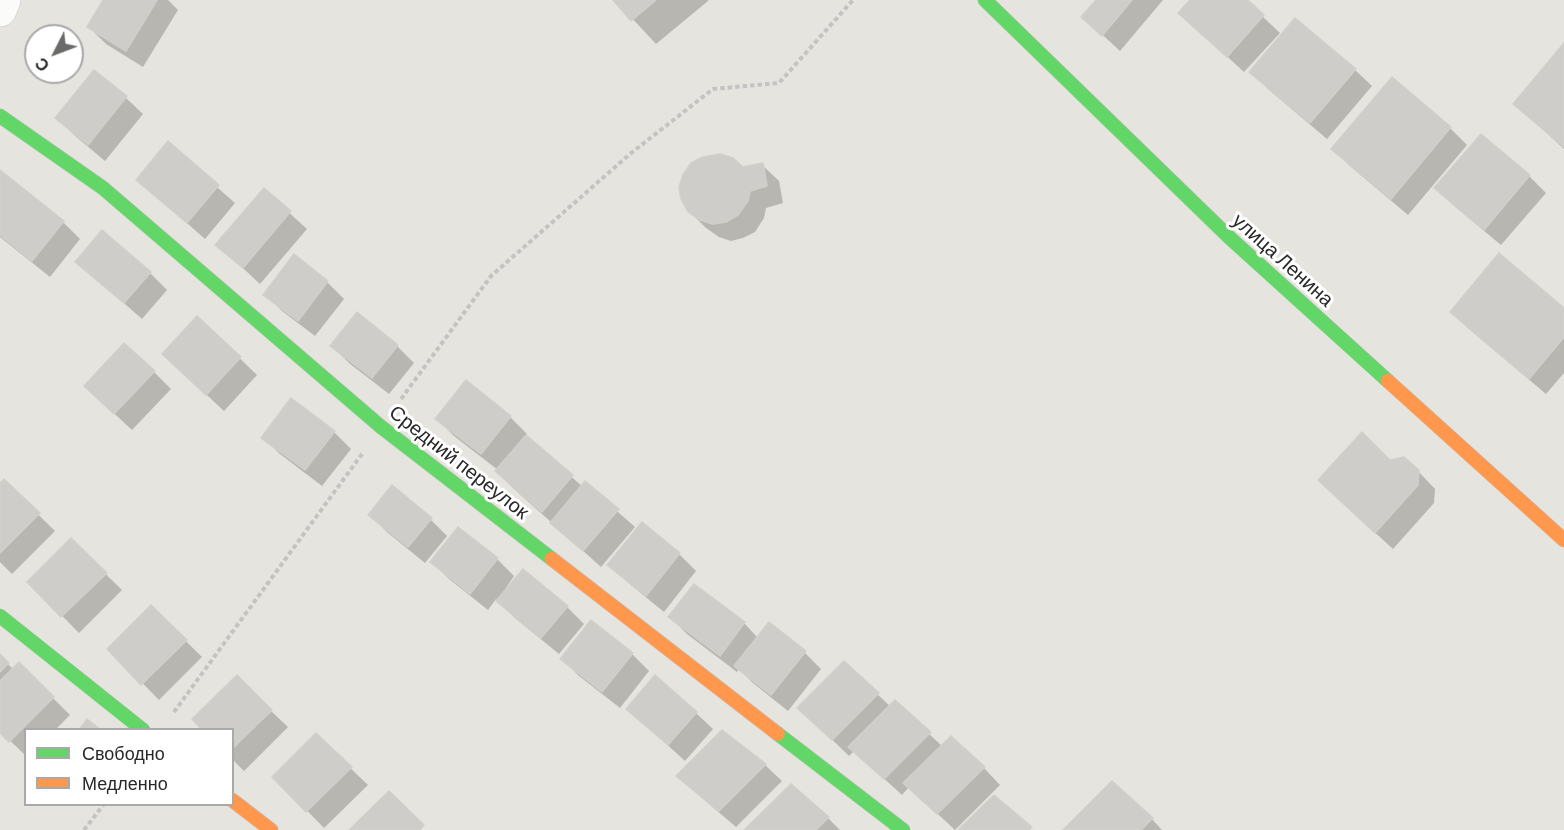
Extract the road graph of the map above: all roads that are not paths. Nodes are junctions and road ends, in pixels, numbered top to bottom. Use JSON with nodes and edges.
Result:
{"nodes":[{"id":1,"x":4,"y":0,"type":"edge"},
{"id":2,"x":985,"y":0,"type":"edge"},
{"id":3,"x":0,"y":10,"type":"edge"},
{"id":4,"x":0,"y":116,"type":"edge"},
{"id":5,"x":1564,"y":540,"type":"edge"},
{"id":6,"x":0,"y":616,"type":"edge"},
{"id":7,"x":142,"y":728,"type":"edge"},
{"id":8,"x":234,"y":802,"type":"edge"},
{"id":9,"x":271,"y":830,"type":"edge"},
{"id":10,"x":903,"y":830,"type":"edge"}],
"edges":[{"from":1,"to":3,"type":"street"},
{"from":2,"to":5,"type":"street","name":"улица Ленина"},
{"from":4,"to":10,"type":"street","name":"Средний переулок"},
{"from":6,"to":7,"type":"street"},
{"from":8,"to":9,"type":"street"}]}
